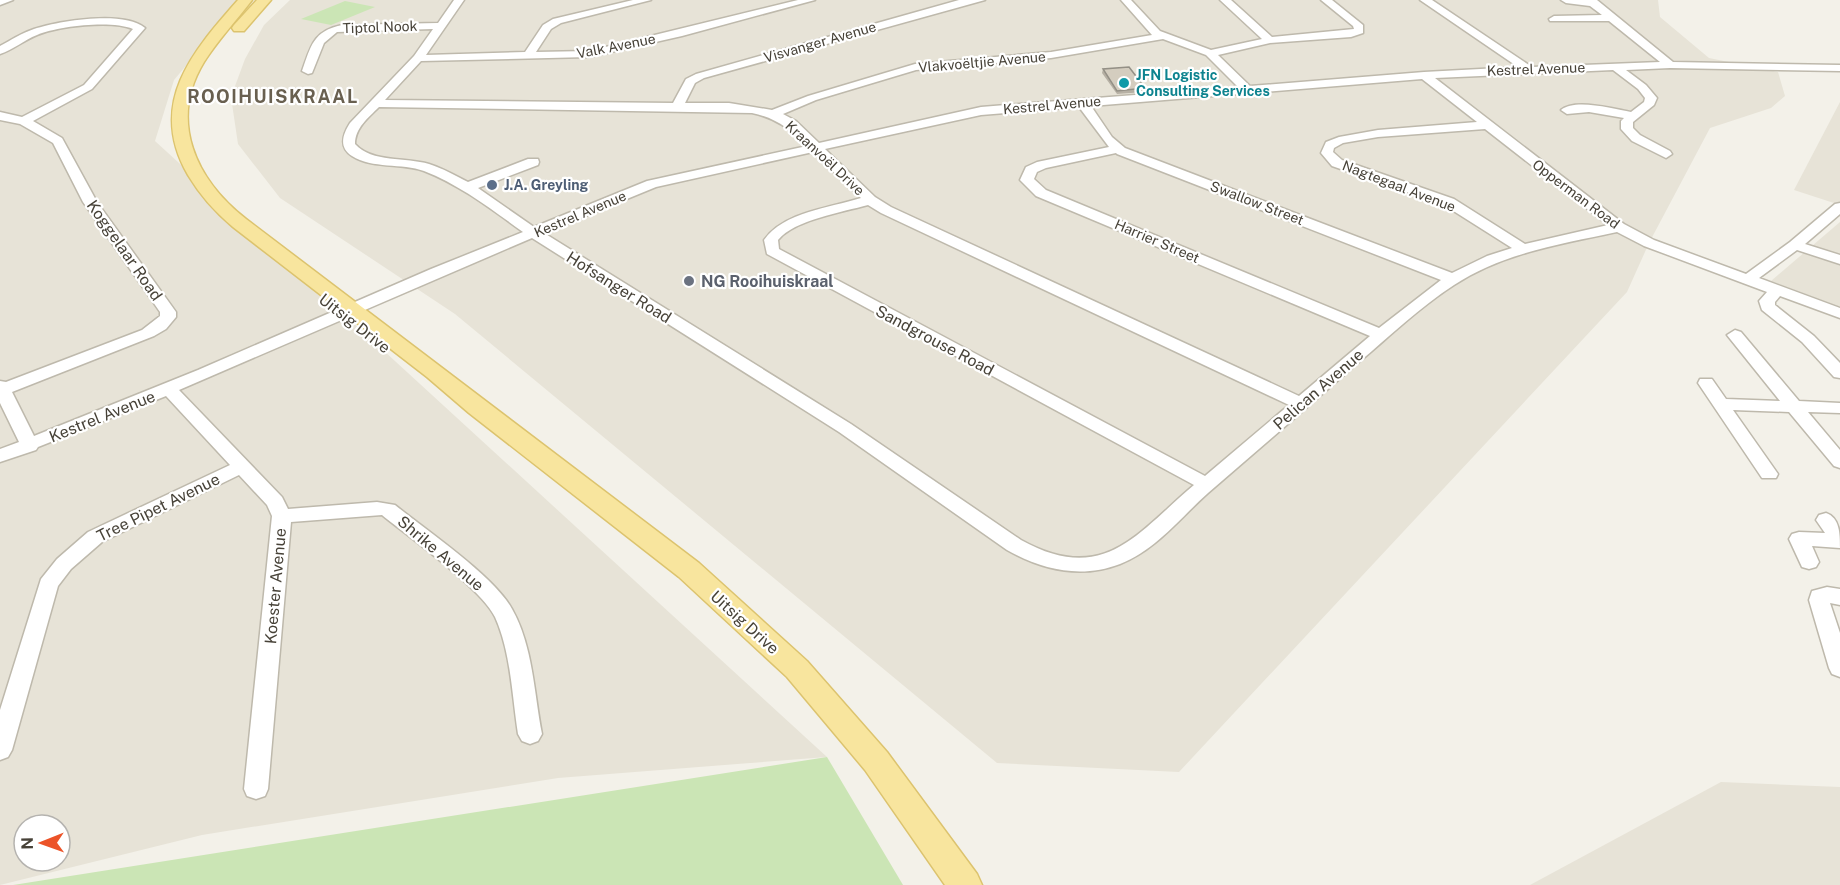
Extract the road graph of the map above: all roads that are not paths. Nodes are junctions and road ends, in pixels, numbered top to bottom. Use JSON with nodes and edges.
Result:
{"nodes":[{"id":1,"x":8,"y":0,"type":"edge"},
{"id":2,"x":245,"y":0,"type":"edge"},
{"id":3,"x":264,"y":0,"type":"edge"},
{"id":4,"x":459,"y":0,"type":"edge"},
{"id":5,"x":646,"y":0,"type":"edge"},
{"id":6,"x":810,"y":0,"type":"edge"},
{"id":7,"x":980,"y":0,"type":"edge"},
{"id":8,"x":1126,"y":0,"type":"edge"},
{"id":9,"x":1225,"y":0,"type":"edge"},
{"id":10,"x":1326,"y":0,"type":"edge"},
{"id":11,"x":1425,"y":0,"type":"edge"},
{"id":12,"x":1566,"y":0,"type":"edge"},
{"id":13,"x":961,"y":1,"type":"edge"},
{"id":14,"x":1592,"y":2,"type":"edge"},
{"id":15,"x":0,"y":3,"type":"edge"},
{"id":16,"x":1609,"y":18,"type":"junction"},
{"id":17,"x":1554,"y":19,"type":"dead end"},
{"id":18,"x":442,"y":26,"type":"junction"},
{"id":19,"x":1162,"y":36,"type":"junction"},
{"id":20,"x":1270,"y":40,"type":"junction"},
{"id":21,"x":0,"y":51,"type":"edge"},
{"id":22,"x":1210,"y":53,"type":"junction"},
{"id":23,"x":528,"y":56,"type":"junction"},
{"id":24,"x":418,"y":58,"type":"junction"},
{"id":25,"x":1670,"y":65,"type":"junction"},
{"id":26,"x":1614,"y":66,"type":"junction"},
{"id":27,"x":1840,"y":68,"type":"edge"},
{"id":28,"x":1528,"y":69,"type":"junction"},
{"id":29,"x":308,"y":71,"type":"dead end"},
{"id":30,"x":1424,"y":75,"type":"junction"},
{"id":31,"x":187,"y":77,"type":"junction"},
{"id":32,"x":1246,"y":89,"type":"junction"},
{"id":33,"x":1082,"y":102,"type":"junction"},
{"id":34,"x":375,"y":103,"type":"junction"},
{"id":35,"x":677,"y":107,"type":"junction"},
{"id":36,"x":1567,"y":110,"type":"dead end"},
{"id":37,"x":773,"y":114,"type":"junction"},
{"id":38,"x":0,"y":116,"type":"edge"},
{"id":39,"x":1635,"y":116,"type":"junction"},
{"id":40,"x":24,"y":121,"type":"junction"},
{"id":41,"x":1487,"y":125,"type":"junction"},
{"id":42,"x":815,"y":147,"type":"junction"},
{"id":43,"x":1116,"y":149,"type":"junction"},
{"id":44,"x":1666,"y":154,"type":"dead end"},
{"id":45,"x":533,"y":162,"type":"dead end"},
{"id":46,"x":468,"y":187,"type":"junction"},
{"id":47,"x":870,"y":200,"type":"junction"},
{"id":48,"x":1840,"y":207,"type":"edge"},
{"id":49,"x":1618,"y":227,"type":"junction"},
{"id":50,"x":534,"y":233,"type":"junction"},
{"id":51,"x":1795,"y":245,"type":"junction"},
{"id":52,"x":1524,"y":249,"type":"junction"},
{"id":53,"x":1840,"y":260,"type":"edge"},
{"id":54,"x":1453,"y":279,"type":"junction"},
{"id":55,"x":1747,"y":280,"type":"junction"},
{"id":56,"x":1777,"y":290,"type":"junction"},
{"id":57,"x":347,"y":313,"type":"junction"},
{"id":58,"x":1840,"y":313,"type":"edge"},
{"id":59,"x":1382,"y":335,"type":"junction"},
{"id":60,"x":1735,"y":335,"type":"dead end"},
{"id":61,"x":1840,"y":373,"type":"edge"},
{"id":62,"x":1706,"y":383,"type":"dead end"},
{"id":63,"x":1,"y":388,"type":"edge"},
{"id":64,"x":169,"y":389,"type":"junction"},
{"id":65,"x":1301,"y":404,"type":"junction"},
{"id":66,"x":1720,"y":404,"type":"junction"},
{"id":67,"x":1794,"y":405,"type":"junction"},
{"id":68,"x":1840,"y":408,"type":"edge"},
{"id":69,"x":30,"y":446,"type":"junction"},
{"id":70,"x":0,"y":456,"type":"edge"},
{"id":71,"x":1840,"y":462,"type":"edge"},
{"id":72,"x":242,"y":466,"type":"junction"},
{"id":73,"x":1769,"y":474,"type":"dead end"},
{"id":74,"x":1206,"y":484,"type":"junction"},
{"id":75,"x":282,"y":516,"type":"junction"},
{"id":76,"x":1826,"y":520,"type":"dead end"},
{"id":77,"x":1840,"y":541,"type":"edge"},
{"id":78,"x":1033,"y":556,"type":"joint"},
{"id":79,"x":1809,"y":562,"type":"dead end"},
{"id":80,"x":1840,"y":597,"type":"edge"},
{"id":81,"x":1840,"y":668,"type":"edge"},
{"id":82,"x":530,"y":734,"type":"dead end"},
{"id":83,"x":0,"y":750,"type":"edge"},
{"id":84,"x":256,"y":789,"type":"dead end"},
{"id":85,"x":965,"y":885,"type":"edge"}],
"edges":[{"from":1,"to":15,"type":"street"},
{"from":2,"to":31,"type":"main road","name":"Uitsig Drive"},
{"from":3,"to":31,"type":"main road"},
{"from":4,"to":18,"type":"street","name":"Hofsanger Road"},
{"from":5,"to":23,"type":"street"},
{"from":6,"to":23,"type":"street","name":"Valk Avenue"},
{"from":7,"to":13,"type":"street","name":"Visvanger Avenue"},
{"from":8,"to":19,"type":"street"},
{"from":9,"to":20,"type":"street"},
{"from":10,"to":20,"type":"street"},
{"from":11,"to":28,"type":"street"},
{"from":12,"to":14,"type":"street"},
{"from":13,"to":35,"type":"street","name":"Visvanger Avenue"},
{"from":14,"to":16,"type":"street"},
{"from":16,"to":17,"type":"street"},
{"from":16,"to":25,"type":"street"},
{"from":18,"to":24,"type":"street","name":"Hofsanger Road"},
{"from":18,"to":29,"type":"street","name":"Tiptol Nook"},
{"from":19,"to":22,"type":"street"},
{"from":19,"to":37,"type":"street","name":"Vlakvoëltjie Avenue"},
{"from":20,"to":22,"type":"street"},
{"from":21,"to":40,"type":"street"},
{"from":22,"to":32,"type":"street"},
{"from":23,"to":24,"type":"street","name":"Valk Avenue"},
{"from":24,"to":34,"type":"street","name":"Hofsanger Road"},
{"from":25,"to":26,"type":"street","name":"Kestrel Avenue"},
{"from":25,"to":27,"type":"street","name":"Kestrel Avenue"},
{"from":26,"to":28,"type":"street","name":"Kestrel Avenue"},
{"from":26,"to":39,"type":"street"},
{"from":28,"to":30,"type":"street","name":"Kestrel Avenue"},
{"from":30,"to":32,"type":"street","name":"Kestrel Avenue"},
{"from":30,"to":41,"type":"street","name":"Opperman Road"},
{"from":31,"to":57,"type":"main road","name":"Uitsig Drive"},
{"from":32,"to":33,"type":"street","name":"Kestrel Avenue"},
{"from":33,"to":42,"type":"street","name":"Kestrel Avenue"},
{"from":33,"to":43,"type":"street"},
{"from":34,"to":35,"type":"street","name":"Kraanvoël Drive"},
{"from":34,"to":46,"type":"street","name":"Hofsanger Road"},
{"from":35,"to":37,"type":"street","name":"Kraanvoël Drive"},
{"from":36,"to":39,"type":"street"},
{"from":37,"to":42,"type":"street","name":"Kraanvoël Drive"},
{"from":38,"to":40,"type":"street","name":"Koggelaar Road"},
{"from":39,"to":44,"type":"street"},
{"from":40,"to":63,"type":"street","name":"Koggelaar Road"},
{"from":41,"to":49,"type":"street","name":"Opperman Road"},
{"from":41,"to":52,"type":"street","name":"Nagtegaal Avenue"},
{"from":42,"to":47,"type":"street","name":"Kraanvoël Drive"},
{"from":42,"to":50,"type":"street","name":"Kestrel Avenue"},
{"from":43,"to":54,"type":"street","name":"Swallow Street"},
{"from":43,"to":59,"type":"street","name":"Harrier Street"},
{"from":45,"to":46,"type":"street"},
{"from":46,"to":50,"type":"street","name":"Hofsanger Road"},
{"from":47,"to":65,"type":"street","name":"Kraanvoël Drive"},
{"from":47,"to":74,"type":"street","name":"Sandgrouse Road"},
{"from":48,"to":51,"type":"street"},
{"from":49,"to":52,"type":"street","name":"Pelican Avenue"},
{"from":49,"to":55,"type":"street","name":"Opperman Road"},
{"from":50,"to":57,"type":"street","name":"Kestrel Avenue"},
{"from":50,"to":78,"type":"street","name":"Hofsanger Road"},
{"from":51,"to":53,"type":"street"},
{"from":51,"to":55,"type":"street"},
{"from":52,"to":54,"type":"street","name":"Pelican Avenue"},
{"from":54,"to":59,"type":"street","name":"Pelican Avenue"},
{"from":55,"to":56,"type":"street","name":"Opperman Road"},
{"from":56,"to":58,"type":"street","name":"Opperman Road"},
{"from":56,"to":61,"type":"street"},
{"from":57,"to":64,"type":"street","name":"Kestrel Avenue"},
{"from":57,"to":85,"type":"main road","name":"Uitsig Drive"},
{"from":59,"to":65,"type":"street","name":"Pelican Avenue"},
{"from":60,"to":67,"type":"street"},
{"from":62,"to":66,"type":"street"},
{"from":63,"to":69,"type":"street"},
{"from":64,"to":69,"type":"street","name":"Kestrel Avenue"},
{"from":64,"to":72,"type":"street","name":"Koester Avenue"},
{"from":65,"to":74,"type":"street","name":"Pelican Avenue"},
{"from":66,"to":67,"type":"street"},
{"from":66,"to":73,"type":"street"},
{"from":67,"to":68,"type":"street"},
{"from":67,"to":71,"type":"street"},
{"from":69,"to":70,"type":"street","name":"Kestrel Avenue"},
{"from":72,"to":75,"type":"street","name":"Koester Avenue"},
{"from":72,"to":83,"type":"street","name":"Tree Pipet Avenue"},
{"from":74,"to":78,"type":"street","name":"Pelican Avenue"},
{"from":75,"to":82,"type":"street","name":"Shrike Avenue"},
{"from":75,"to":84,"type":"street","name":"Koester Avenue"},
{"from":76,"to":77,"type":"street"},
{"from":77,"to":79,"type":"street"},
{"from":80,"to":81,"type":"street"}]}
